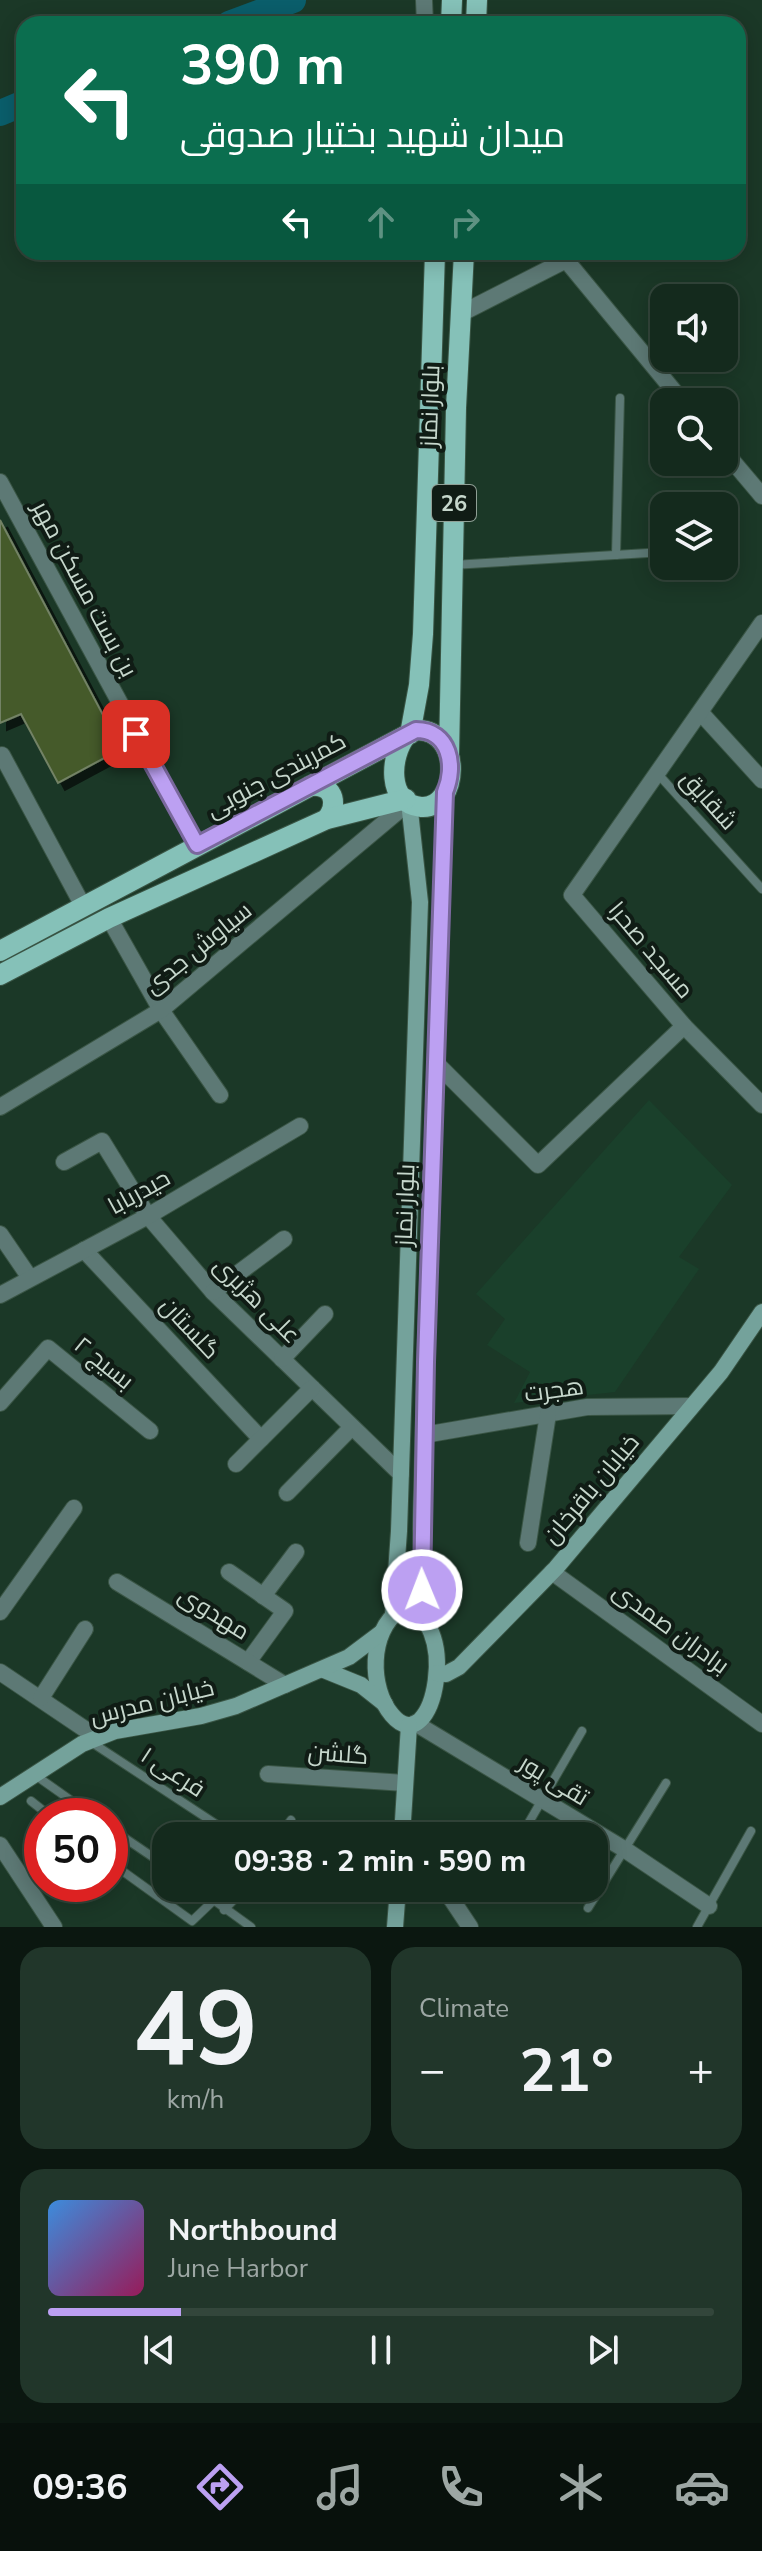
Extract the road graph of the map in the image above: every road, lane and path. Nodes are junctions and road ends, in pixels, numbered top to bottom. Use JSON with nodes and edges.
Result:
{"nodes":[{"id":1,"x":435,"y":260,"type":"edge"},
{"id":2,"x":463,"y":260,"type":"edge"},
{"id":3,"x":460,"y":314,"type":"junction"},
{"id":4,"x":671,"y":388,"type":"edge"},
{"id":5,"x":620,"y":398,"type":"dead end"},
{"id":6,"x":738,"y":468,"type":"edge"},
{"id":7,"x":0,"y":482,"type":"edge"},
{"id":8,"x":762,"y":496,"type":"edge"},
{"id":9,"x":650,"y":553,"type":"edge"},
{"id":10,"x":616,"y":555,"type":"junction"},
{"id":11,"x":453,"y":565,"type":"junction"},
{"id":12,"x":762,"y":623,"type":"edge"},
{"id":13,"x":420,"y":675,"type":"junction"},
{"id":14,"x":451,"y":676,"type":"junction"},
{"id":15,"x":701,"y":713,"type":"junction"},
{"id":16,"x":408,"y":735,"type":"junction"},
{"id":17,"x":449,"y":754,"type":"junction"},
{"id":18,"x":2,"y":755,"type":"dead end"},
{"id":19,"x":658,"y":774,"type":"junction"},
{"id":20,"x":762,"y":780,"type":"edge"},
{"id":21,"x":310,"y":786,"type":"junction"},
{"id":22,"x":445,"y":792,"type":"junction"},
{"id":23,"x":408,"y":801,"type":"junction"},
{"id":24,"x":327,"y":819,"type":"junction"},
{"id":25,"x":197,"y":845,"type":"junction"},
{"id":26,"x":443,"y":853,"type":"junction"},
{"id":27,"x":415,"y":861,"type":"junction"},
{"id":28,"x":762,"y":889,"type":"edge"},
{"id":29,"x":83,"y":906,"type":"junction"},
{"id":30,"x":109,"y":918,"type":"junction"},
{"id":31,"x":0,"y":951,"type":"edge"},
{"id":32,"x":0,"y":975,"type":"edge"},
{"id":33,"x":161,"y":1010,"type":"junction"},
{"id":34,"x":684,"y":1026,"type":"junction"},
{"id":35,"x":436,"y":1063,"type":"junction"},
{"id":36,"x":220,"y":1095,"type":"dead end"},
{"id":37,"x":762,"y":1105,"type":"edge"},
{"id":38,"x":0,"y":1107,"type":"edge"},
{"id":39,"x":300,"y":1126,"type":"dead end"},
{"id":40,"x":64,"y":1162,"type":"dead end"},
{"id":41,"x":148,"y":1216,"type":"junction"},
{"id":42,"x":0,"y":1234,"type":"edge"},
{"id":43,"x":284,"y":1239,"type":"dead end"},
{"id":44,"x":84,"y":1250,"type":"junction"},
{"id":45,"x":30,"y":1278,"type":"junction"},
{"id":46,"x":213,"y":1292,"type":"junction"},
{"id":47,"x":0,"y":1295,"type":"edge"},
{"id":48,"x":325,"y":1314,"type":"dead end"},
{"id":49,"x":761,"y":1314,"type":"edge"},
{"id":50,"x":282,"y":1359,"type":"junction"},
{"id":51,"x":312,"y":1388,"type":"junction"},
{"id":52,"x":0,"y":1403,"type":"edge"},
{"id":53,"x":692,"y":1406,"type":"junction"},
{"id":54,"x":548,"y":1414,"type":"junction"},
{"id":55,"x":352,"y":1427,"type":"junction"},
{"id":56,"x":150,"y":1431,"type":"dead end"},
{"id":57,"x":424,"y":1435,"type":"junction"},
{"id":58,"x":261,"y":1439,"type":"junction"},
{"id":59,"x":236,"y":1464,"type":"dead end"},
{"id":60,"x":401,"y":1474,"type":"junction"},
{"id":61,"x":287,"y":1493,"type":"dead end"},
{"id":62,"x":74,"y":1508,"type":"dead end"},
{"id":63,"x":528,"y":1543,"type":"dead end"},
{"id":64,"x":296,"y":1552,"type":"dead end"},
{"id":65,"x":422,"y":1559,"type":"junction"},
{"id":66,"x":397,"y":1563,"type":"junction"},
{"id":67,"x":229,"y":1572,"type":"dead end"},
{"id":68,"x":552,"y":1572,"type":"junction"},
{"id":69,"x":117,"y":1582,"type":"dead end"},
{"id":70,"x":263,"y":1596,"type":"junction"},
{"id":71,"x":0,"y":1612,"type":"edge"},
{"id":72,"x":393,"y":1615,"type":"junction"},
{"id":73,"x":423,"y":1621,"type":"junction"},
{"id":74,"x":85,"y":1629,"type":"dead end"},
{"id":75,"x":381,"y":1633,"type":"junction"},
{"id":76,"x":248,"y":1662,"type":"junction"},
{"id":77,"x":324,"y":1670,"type":"junction"},
{"id":78,"x":0,"y":1672,"type":"edge"},
{"id":79,"x":437,"y":1673,"type":"junction"},
{"id":80,"x":285,"y":1685,"type":"junction"},
{"id":81,"x":41,"y":1698,"type":"junction"},
{"id":82,"x":385,"y":1704,"type":"junction"},
{"id":83,"x":412,"y":1724,"type":"junction"},
{"id":84,"x":762,"y":1724,"type":"edge"},
{"id":85,"x":582,"y":1731,"type":"dead end"},
{"id":86,"x":94,"y":1740,"type":"junction"},
{"id":87,"x":268,"y":1774,"type":"dead end"},
{"id":88,"x":35,"y":1775,"type":"junction"},
{"id":89,"x":405,"y":1783,"type":"junction"},
{"id":90,"x":666,"y":1783,"type":"dead end"},
{"id":91,"x":2,"y":1792,"type":"edge"},
{"id":92,"x":68,"y":1798,"type":"edge"},
{"id":93,"x":542,"y":1802,"type":"junction"},
{"id":94,"x":214,"y":1822,"type":"edge"},
{"id":95,"x":404,"y":1822,"type":"edge"},
{"id":96,"x":530,"y":1822,"type":"edge"},
{"id":97,"x":751,"y":1831,"type":"dead end"},
{"id":98,"x":128,"y":1840,"type":"edge"},
{"id":99,"x":0,"y":1845,"type":"edge"},
{"id":100,"x":624,"y":1849,"type":"junction"},
{"id":101,"x":152,"y":1856,"type":"edge"},
{"id":102,"x":128,"y":1875,"type":"edge"},
{"id":103,"x":152,"y":1892,"type":"edge"},
{"id":104,"x":166,"y":1902,"type":"edge"},
{"id":105,"x":212,"y":1902,"type":"edge"},
{"id":106,"x":214,"y":1902,"type":"edge"},
{"id":107,"x":232,"y":1902,"type":"edge"},
{"id":108,"x":397,"y":1902,"type":"edge"},
{"id":109,"x":453,"y":1902,"type":"edge"},
{"id":110,"x":709,"y":1906,"type":"junction"},
{"id":111,"x":588,"y":1908,"type":"dead end"},
{"id":112,"x":224,"y":1910,"type":"junction"},
{"id":113,"x":54,"y":1927,"type":"edge"},
{"id":114,"x":251,"y":1927,"type":"edge"},
{"id":115,"x":395,"y":1927,"type":"edge"},
{"id":116,"x":470,"y":1927,"type":"edge"},
{"id":117,"x":697,"y":1927,"type":"edge"}],
"edges":[{"from":1,"to":13,"type":"main road","name":"بلوار نماز","number":"26"},
{"from":2,"to":3,"type":"main road","name":"بلوار نماز","number":"26"},
{"from":3,"to":4,"type":"street"},
{"from":3,"to":11,"type":"main road","name":"بلوار نماز","number":"26"},
{"from":5,"to":10,"type":"lane"},
{"from":6,"to":8,"type":"street"},
{"from":7,"to":25,"type":"street","name":"بن بست مسکن مهر"},
{"from":9,"to":10,"type":"lane"},
{"from":10,"to":11,"type":"lane"},
{"from":11,"to":14,"type":"main road","name":"بلوار نماز","number":"26"},
{"from":12,"to":15,"type":"street","name":"مسجد صحرا"},
{"from":13,"to":14,"type":"main road"},
{"from":13,"to":16,"type":"main road","name":"بلوار نماز","number":"26"},
{"from":14,"to":17,"type":"main road","name":"بلوار نماز","number":"26"},
{"from":15,"to":19,"type":"street","name":"مسجد صحرا"},
{"from":15,"to":20,"type":"street"},
{"from":16,"to":17,"type":"main road"},
{"from":16,"to":21,"type":"main road","name":"کمربندی جنوبی"},
{"from":16,"to":23,"type":"main road","number":"26"},
{"from":17,"to":22,"type":"main road","number":"26"},
{"from":18,"to":29,"type":"street"},
{"from":19,"to":28,"type":"lane","name":"شقایق"},
{"from":19,"to":34,"type":"street","name":"مسجد صحرا"},
{"from":21,"to":24,"type":"main road"},
{"from":21,"to":25,"type":"main road","name":"کمربندی جنوبی"},
{"from":22,"to":23,"type":"main road"},
{"from":22,"to":26,"type":"main road","name":"بلوار نماز","number":"26"},
{"from":23,"to":24,"type":"main road"},
{"from":23,"to":27,"type":"main road","name":"بلوار نماز","number":"26"},
{"from":23,"to":33,"type":"street","name":"سیاوش جدی"},
{"from":24,"to":30,"type":"main road"},
{"from":25,"to":29,"type":"main road","name":"کمربندی جنوبی"},
{"from":26,"to":27,"type":"main road"},
{"from":26,"to":35,"type":"main road","name":"بلوار نماز","number":"26"},
{"from":27,"to":60,"type":"main road","name":"بلوار نماز","number":"26"},
{"from":29,"to":31,"type":"main road","name":"کمربندی جنوبی"},
{"from":30,"to":32,"type":"main road"},
{"from":30,"to":33,"type":"street"},
{"from":33,"to":36,"type":"street"},
{"from":33,"to":38,"type":"street","name":"سیاوش جدی"},
{"from":34,"to":35,"type":"street","name":"مسجد صحرا"},
{"from":34,"to":37,"type":"street"},
{"from":35,"to":57,"type":"main road","name":"بلوار نماز","number":"26"},
{"from":39,"to":41,"type":"street","name":"حیدربابا"},
{"from":40,"to":41,"type":"street","name":"علی هژبری"},
{"from":41,"to":44,"type":"street","name":"حیدربابا"},
{"from":41,"to":46,"type":"street","name":"علی هژبری"},
{"from":42,"to":45,"type":"street"},
{"from":43,"to":46,"type":"street"},
{"from":44,"to":45,"type":"street","name":"حیدربابا"},
{"from":44,"to":58,"type":"street","name":"گلستان"},
{"from":45,"to":47,"type":"street","name":"حیدربابا"},
{"from":46,"to":50,"type":"street","name":"علی هژبری"},
{"from":48,"to":50,"type":"street"},
{"from":49,"to":53,"type":"main road","name":"خیابان باقرخان"},
{"from":50,"to":51,"type":"street","name":"علی هژبری"},
{"from":51,"to":55,"type":"street","name":"علی هژبری"},
{"from":51,"to":58,"type":"street"},
{"from":52,"to":56,"type":"street","name":"بسیج ۲"},
{"from":53,"to":54,"type":"street","name":"هجرت"},
{"from":53,"to":68,"type":"main road","name":"خیابان باقرخان"},
{"from":54,"to":57,"type":"street","name":"هجرت"},
{"from":54,"to":63,"type":"street"},
{"from":55,"to":60,"type":"street","name":"علی هژبری"},
{"from":55,"to":61,"type":"street"},
{"from":57,"to":65,"type":"main road","name":"بلوار نماز","number":"26"},
{"from":58,"to":59,"type":"street"},
{"from":60,"to":66,"type":"main road","name":"بلوار نماز","number":"26"},
{"from":62,"to":71,"type":"street"},
{"from":64,"to":70,"type":"street"},
{"from":65,"to":66,"type":"main road"},
{"from":65,"to":73,"type":"main road","name":"بلوار نماز","number":"26"},
{"from":66,"to":72,"type":"main road","name":"بلوار نماز","number":"26"},
{"from":67,"to":70,"type":"street"},
{"from":68,"to":79,"type":"main road","name":"خیابان باقرخان"},
{"from":68,"to":84,"type":"street","name":"برادران صمدی"},
{"from":69,"to":76,"type":"street","name":"مهدوی"},
{"from":70,"to":76,"type":"street"},
{"from":72,"to":73,"type":"main road"},
{"from":72,"to":75,"type":"main road","number":"26"},
{"from":73,"to":79,"type":"main road","number":"26"},
{"from":74,"to":81,"type":"street"},
{"from":75,"to":77,"type":"main road","name":"خیابان مدرس"},
{"from":75,"to":82,"type":"main road","number":"26"},
{"from":76,"to":80,"type":"street","name":"مهدوی"},
{"from":77,"to":80,"type":"main road","name":"خیابان مدرس"},
{"from":77,"to":82,"type":"main road"},
{"from":78,"to":81,"type":"street"},
{"from":79,"to":83,"type":"main road","number":"26"},
{"from":80,"to":86,"type":"main road","name":"خیابان مدرس"},
{"from":81,"to":86,"type":"street"},
{"from":82,"to":83,"type":"main road"},
{"from":83,"to":89,"type":"main road","number":"26"},
{"from":83,"to":93,"type":"street","name":"تقی پور"},
{"from":85,"to":93,"type":"lane"},
{"from":86,"to":88,"type":"main road","name":"خیابان مدرس"},
{"from":86,"to":94,"type":"lane","name":"فرعی ۱"},
{"from":87,"to":89,"type":"street","name":"گلشن"},
{"from":88,"to":91,"type":"main road","name":"خیابان مدرس"},
{"from":88,"to":92,"type":"lane"},
{"from":89,"to":95,"type":"main road","number":"26"},
{"from":90,"to":100,"type":"lane"},
{"from":93,"to":96,"type":"lane"},
{"from":93,"to":100,"type":"street","name":"تقی پور"},
{"from":97,"to":110,"type":"lane"},
{"from":98,"to":101,"type":"lane"},
{"from":99,"to":113,"type":"street"},
{"from":100,"to":110,"type":"street","name":"تقی پور"},
{"from":100,"to":111,"type":"lane"},
{"from":102,"to":103,"type":"lane"},
{"from":104,"to":105,"type":"lane"},
{"from":106,"to":112,"type":"lane"},
{"from":107,"to":112,"type":"lane"},
{"from":108,"to":115,"type":"main road"},
{"from":109,"to":116,"type":"street"},
{"from":110,"to":117,"type":"lane"},
{"from":112,"to":114,"type":"lane"}]}
